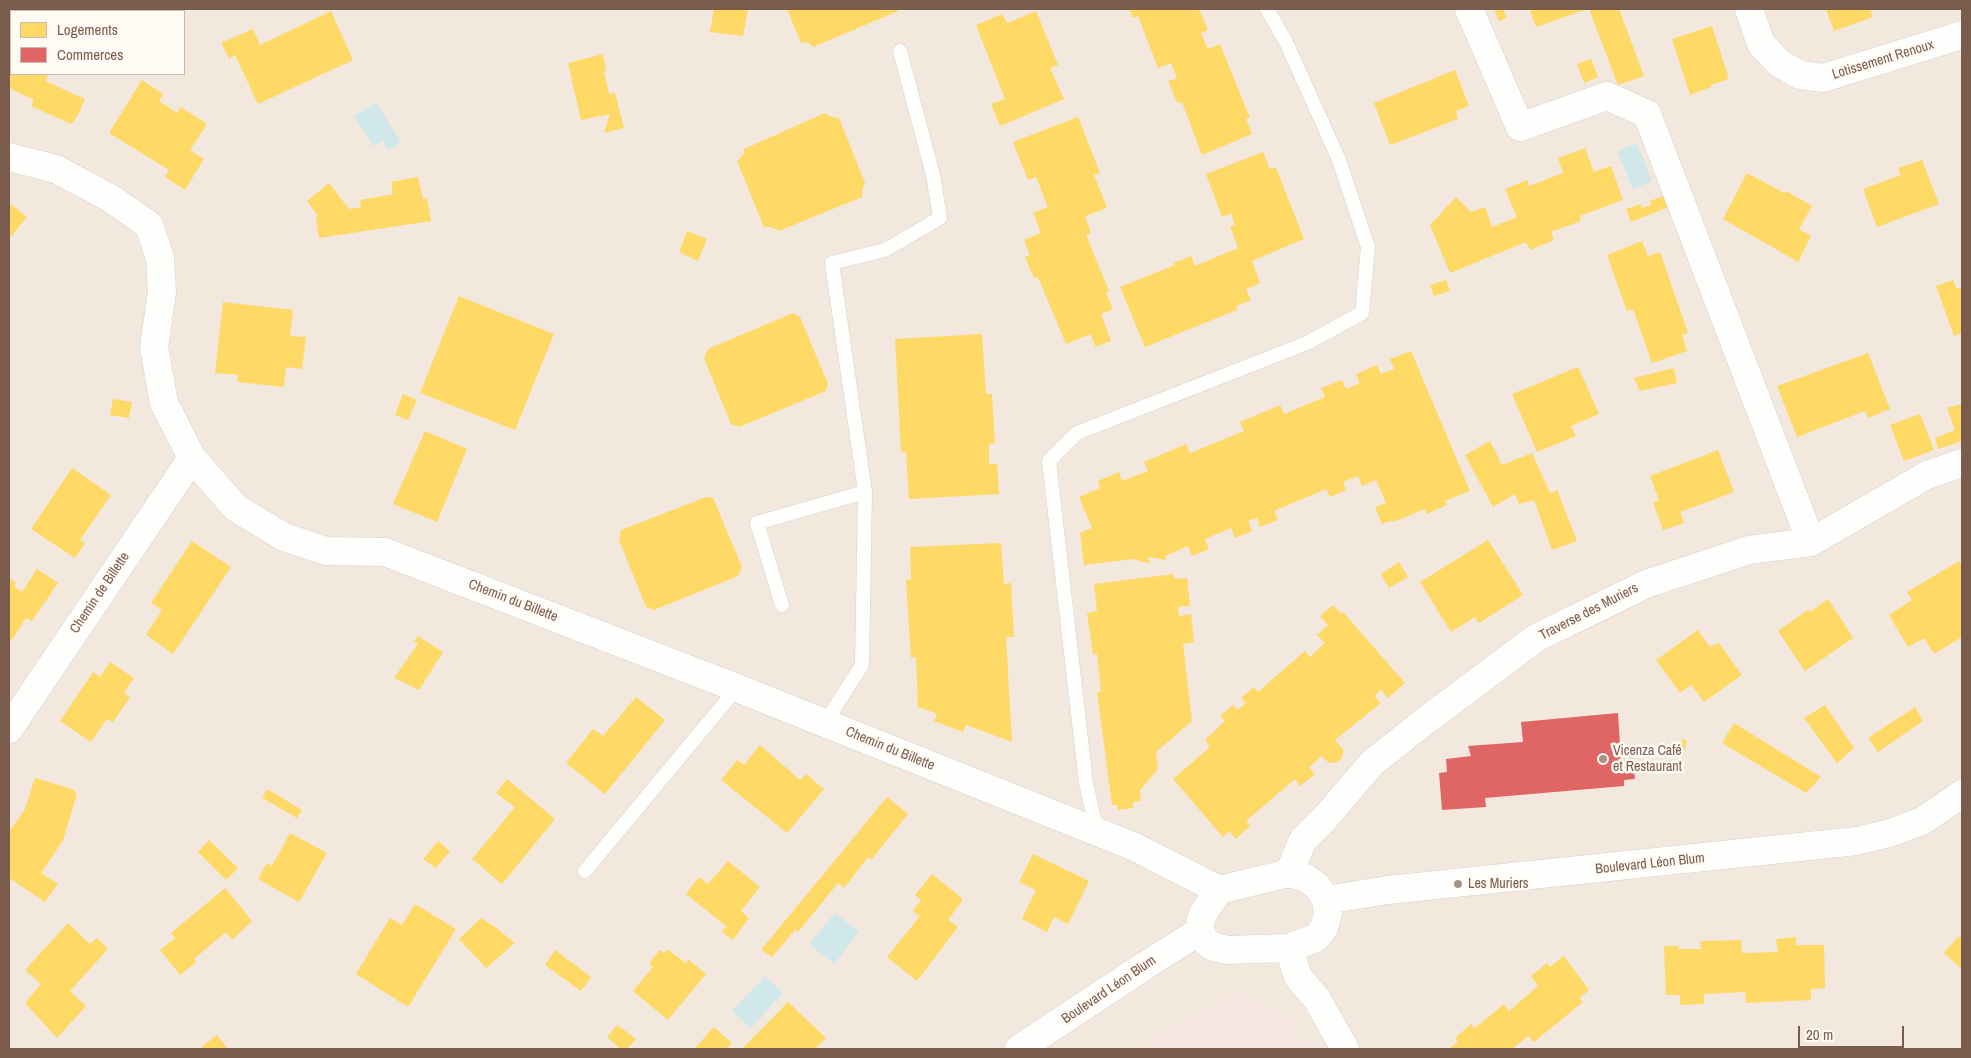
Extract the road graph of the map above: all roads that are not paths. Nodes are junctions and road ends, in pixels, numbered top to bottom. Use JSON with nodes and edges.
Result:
{"nodes":[{"id":1,"x":1268,"y":9,"type":"edge"},
{"id":2,"x":1469,"y":9,"type":"edge"},
{"id":3,"x":1749,"y":9,"type":"edge"},
{"id":4,"x":1962,"y":35,"type":"edge"},
{"id":5,"x":900,"y":52,"type":"dead end"},
{"id":6,"x":9,"y":157,"type":"edge"},
{"id":7,"x":192,"y":458,"type":"junction"},
{"id":8,"x":1962,"y":463,"type":"edge"},
{"id":9,"x":865,"y":492,"type":"junction"},
{"id":10,"x":1811,"y":542,"type":"junction"},
{"id":11,"x":782,"y":605,"type":"dead end"},
{"id":12,"x":737,"y":688,"type":"junction"},
{"id":13,"x":825,"y":723,"type":"junction"},
{"id":14,"x":9,"y":729,"type":"edge"},
{"id":15,"x":1962,"y":794,"type":"edge"},
{"id":16,"x":1097,"y":832,"type":"junction"},
{"id":17,"x":585,"y":872,"type":"dead end"},
{"id":18,"x":1288,"y":874,"type":"junction"},
{"id":19,"x":1220,"y":890,"type":"junction"},
{"id":20,"x":1326,"y":900,"type":"junction"},
{"id":21,"x":1200,"y":931,"type":"junction"},
{"id":22,"x":1288,"y":948,"type":"junction"},
{"id":23,"x":1019,"y":1049,"type":"edge"},
{"id":24,"x":1345,"y":1049,"type":"edge"}],
"edges":[{"from":1,"to":16,"type":"lane"},
{"from":2,"to":10,"type":"street"},
{"from":3,"to":4,"type":"street","name":"Lotissement Renoux"},
{"from":5,"to":9,"type":"lane"},
{"from":6,"to":7,"type":"street","name":"Chemin du Billette"},
{"from":7,"to":12,"type":"street","name":"Chemin du Billette"},
{"from":7,"to":14,"type":"street","name":"Chemin de Billette"},
{"from":8,"to":10,"type":"street","name":"Traverse des Muriers"},
{"from":9,"to":11,"type":"lane"},
{"from":9,"to":13,"type":"lane"},
{"from":10,"to":18,"type":"street","name":"Traverse des Muriers"},
{"from":12,"to":13,"type":"street","name":"Chemin du Billette"},
{"from":12,"to":17,"type":"lane"},
{"from":13,"to":16,"type":"street","name":"Chemin du Billette"},
{"from":15,"to":20,"type":"street","name":"Boulevard Léon Blum"},
{"from":16,"to":19,"type":"street","name":"Chemin du Billette"},
{"from":18,"to":19,"type":"street"},
{"from":18,"to":20,"type":"street"},
{"from":19,"to":21,"type":"street"},
{"from":20,"to":22,"type":"street"},
{"from":21,"to":22,"type":"street"},
{"from":21,"to":23,"type":"street","name":"Boulevard Léon Blum"},
{"from":22,"to":24,"type":"street"}]}
